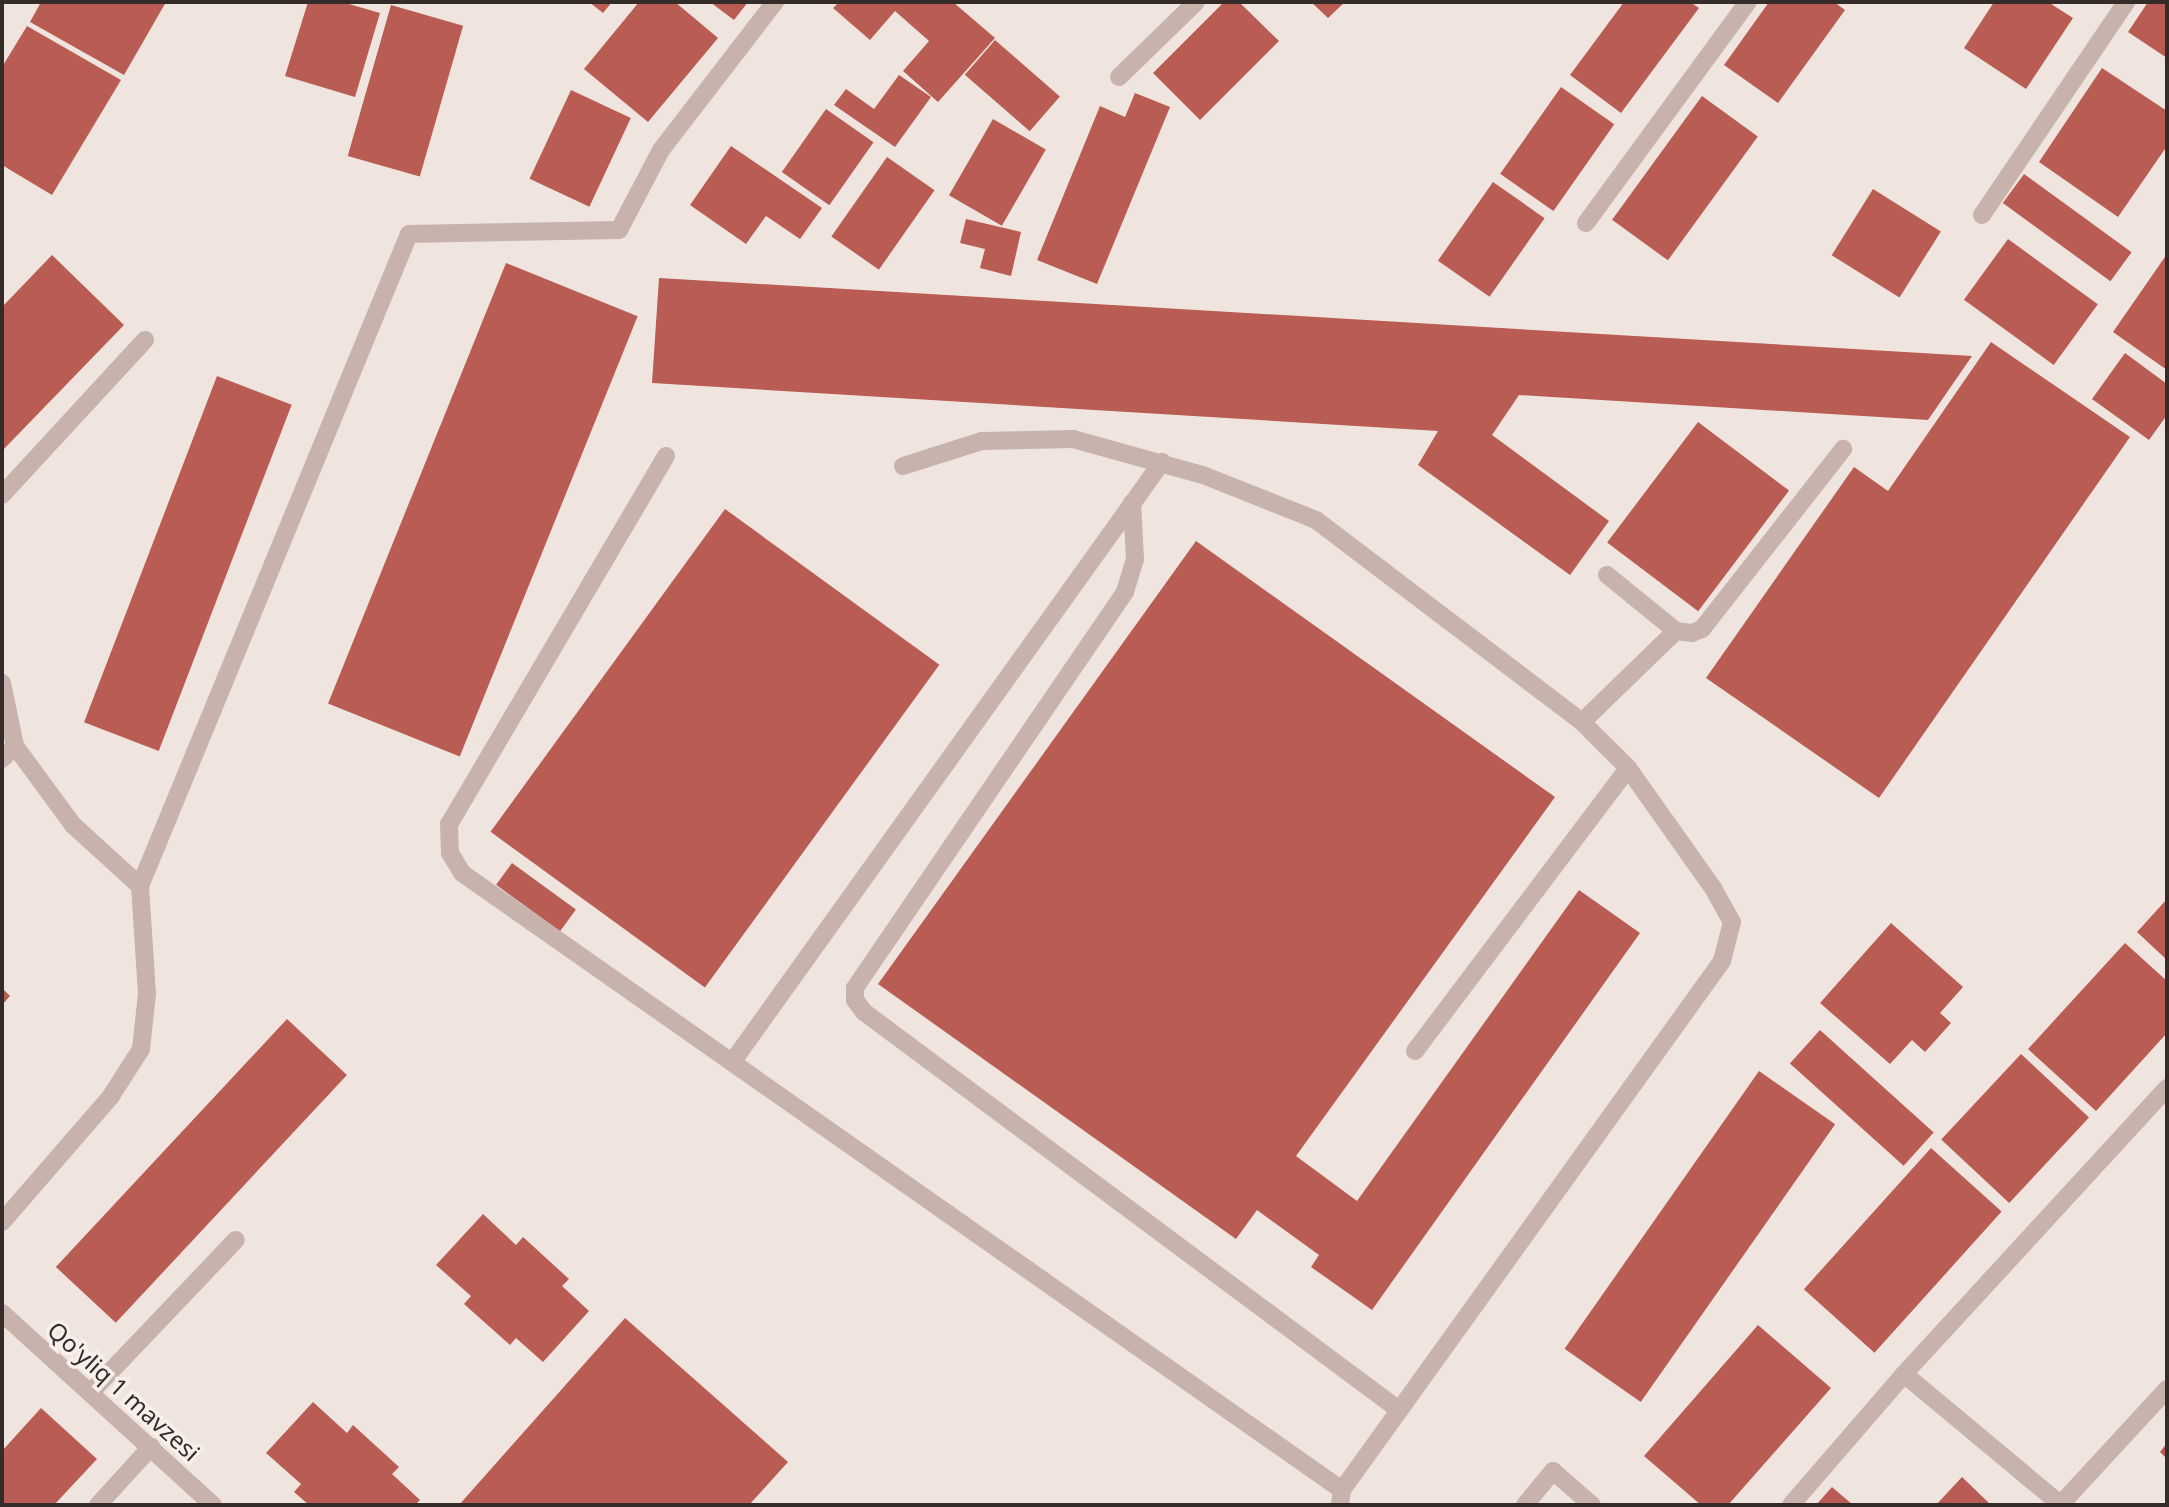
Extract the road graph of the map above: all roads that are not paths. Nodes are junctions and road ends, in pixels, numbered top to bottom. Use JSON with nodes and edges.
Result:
{"nodes":[{"id":1,"x":775,"y":2,"type":"edge"},
{"id":2,"x":1196,"y":2,"type":"edge"},
{"id":3,"x":1748,"y":2,"type":"edge"},
{"id":4,"x":2126,"y":2,"type":"edge"},
{"id":5,"x":1119,"y":77,"type":"dead end"},
{"id":6,"x":1982,"y":215,"type":"dead end"},
{"id":7,"x":1586,"y":223,"type":"dead end"},
{"id":8,"x":145,"y":340,"type":"dead end"},
{"id":9,"x":1843,"y":449,"type":"dead end"},
{"id":10,"x":666,"y":456,"type":"dead end"},
{"id":11,"x":1162,"y":462,"type":"junction"},
{"id":12,"x":903,"y":466,"type":"dead end"},
{"id":13,"x":2,"y":495,"type":"edge"},
{"id":14,"x":1132,"y":503,"type":"junction"},
{"id":15,"x":1607,"y":575,"type":"dead end"},
{"id":16,"x":1676,"y":631,"type":"junction"},
{"id":17,"x":2,"y":684,"type":"edge"},
{"id":18,"x":1582,"y":722,"type":"junction"},
{"id":19,"x":8,"y":752,"type":"edge"},
{"id":20,"x":1628,"y":768,"type":"junction"},
{"id":21,"x":140,"y":886,"type":"junction"},
{"id":22,"x":1415,"y":1051,"type":"dead end"},
{"id":23,"x":733,"y":1061,"type":"junction"},
{"id":24,"x":2167,"y":1088,"type":"edge"},
{"id":25,"x":2,"y":1222,"type":"edge"},
{"id":26,"x":236,"y":1240,"type":"dead end"},
{"id":27,"x":2,"y":1313,"type":"edge"},
{"id":28,"x":1904,"y":1374,"type":"junction"},
{"id":29,"x":2167,"y":1389,"type":"edge"},
{"id":30,"x":91,"y":1392,"type":"junction"},
{"id":31,"x":1399,"y":1410,"type":"junction"},
{"id":32,"x":151,"y":1447,"type":"junction"},
{"id":33,"x":1341,"y":1498,"type":"edge"},
{"id":34,"x":99,"y":1505,"type":"edge"},
{"id":35,"x":213,"y":1505,"type":"edge"},
{"id":36,"x":1524,"y":1505,"type":"edge"},
{"id":37,"x":1592,"y":1505,"type":"edge"},
{"id":38,"x":1791,"y":1505,"type":"edge"},
{"id":39,"x":2061,"y":1505,"type":"edge"}],
"edges":[{"from":1,"to":21,"type":"street"},
{"from":2,"to":5,"type":"street"},
{"from":3,"to":7,"type":"street"},
{"from":4,"to":6,"type":"street"},
{"from":8,"to":13,"type":"street"},
{"from":9,"to":16,"type":"street"},
{"from":10,"to":23,"type":"street"},
{"from":11,"to":12,"type":"street"},
{"from":11,"to":14,"type":"street"},
{"from":11,"to":18,"type":"street"},
{"from":14,"to":23,"type":"street"},
{"from":14,"to":31,"type":"street"},
{"from":15,"to":16,"type":"street"},
{"from":16,"to":18,"type":"street"},
{"from":17,"to":19,"type":"street"},
{"from":18,"to":20,"type":"street"},
{"from":19,"to":21,"type":"street"},
{"from":20,"to":22,"type":"street"},
{"from":20,"to":31,"type":"street"},
{"from":21,"to":25,"type":"street"},
{"from":23,"to":33,"type":"street"},
{"from":24,"to":28,"type":"street"},
{"from":26,"to":30,"type":"street"},
{"from":27,"to":30,"type":"street","name":"Qo'yliq 1 mavzesi"},
{"from":28,"to":38,"type":"street"},
{"from":28,"to":39,"type":"street"},
{"from":29,"to":39,"type":"street"},
{"from":30,"to":32,"type":"street","name":"Qo'yliq 1 mavzesi"},
{"from":31,"to":33,"type":"street"},
{"from":32,"to":34,"type":"street"},
{"from":32,"to":35,"type":"street","name":"Qo'yliq 1 mavzesi"},
{"from":36,"to":37,"type":"street"}]}
